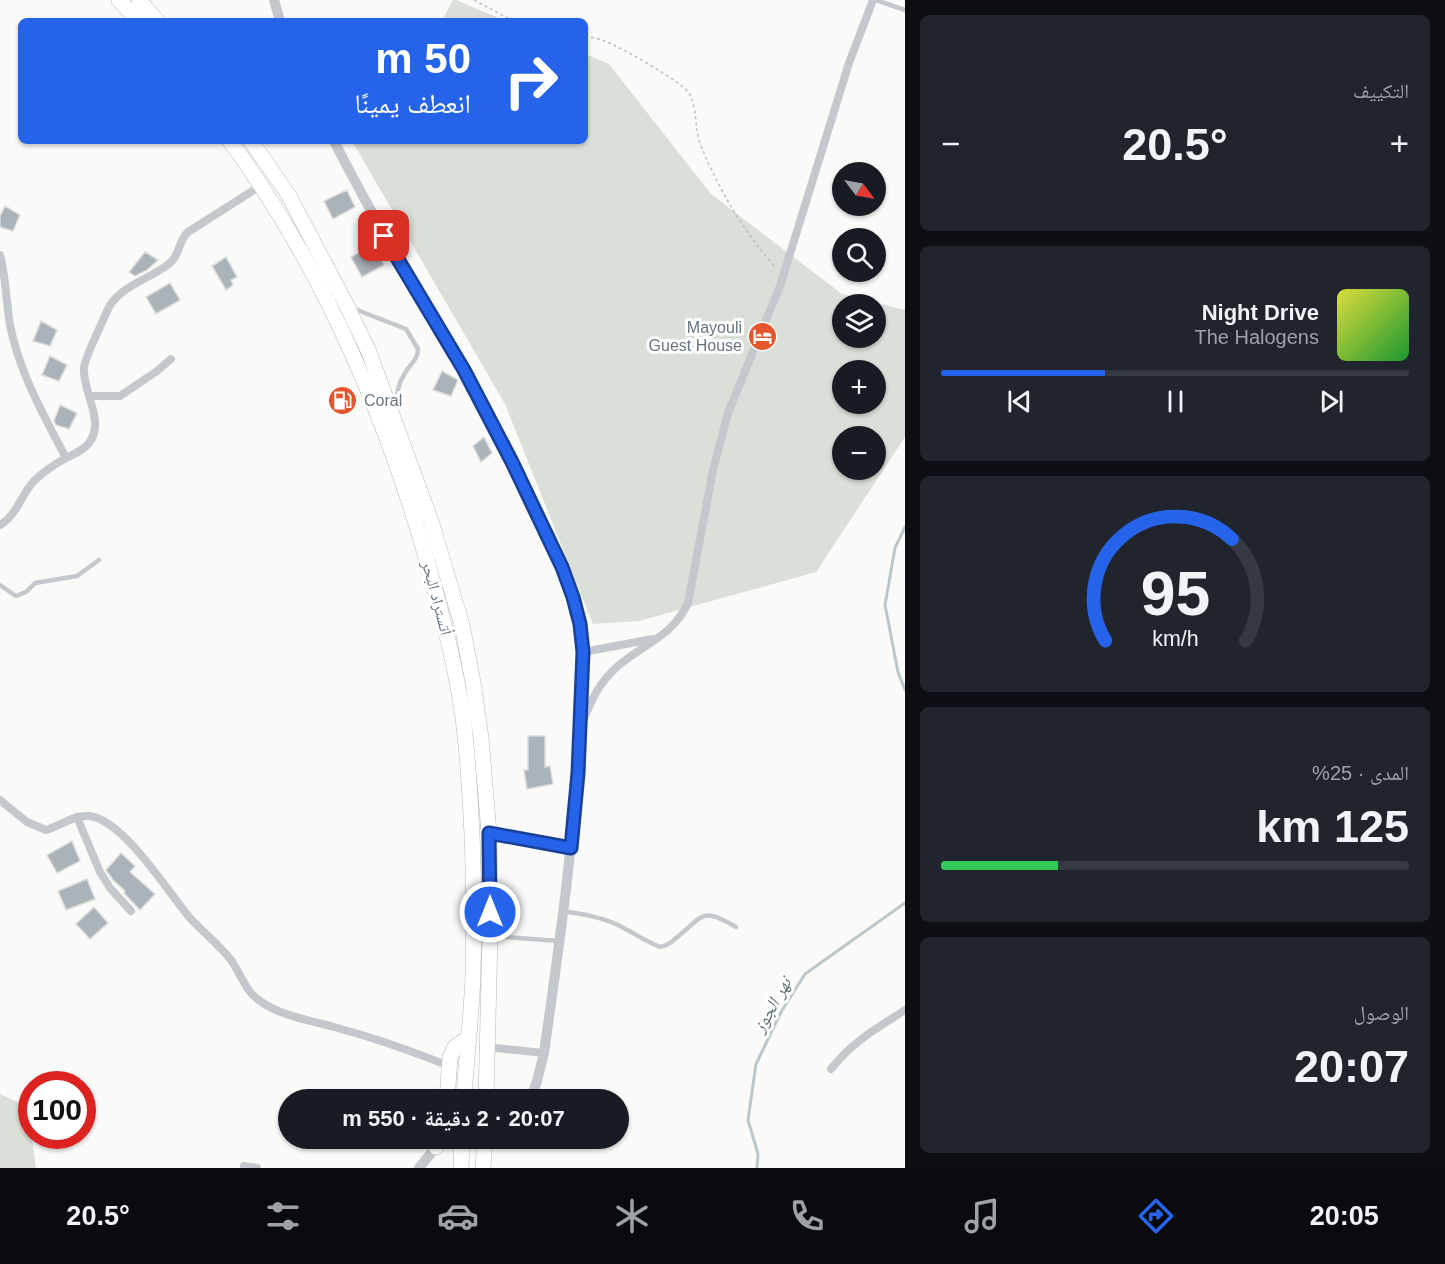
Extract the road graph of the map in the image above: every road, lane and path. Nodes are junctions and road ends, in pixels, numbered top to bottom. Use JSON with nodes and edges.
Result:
{"nodes":[{"id":1,"x":119,"y":0,"type":"edge"},
{"id":2,"x":139,"y":0,"type":"edge"},
{"id":3,"x":274,"y":0,"type":"edge"},
{"id":4,"x":474,"y":0,"type":"edge"},
{"id":5,"x":874,"y":0,"type":"edge"},
{"id":6,"x":905,"y":10,"type":"edge"},
{"id":7,"x":135,"y":18,"type":"edge"},
{"id":8,"x":154,"y":18,"type":"edge"},
{"id":9,"x":278,"y":18,"type":"edge"},
{"id":10,"x":507,"y":18,"type":"edge"},
{"id":11,"x":588,"y":37,"type":"edge"},
{"id":12,"x":232,"y":144,"type":"edge"},
{"id":13,"x":253,"y":144,"type":"edge"},
{"id":14,"x":336,"y":144,"type":"edge"},
{"id":15,"x":262,"y":185,"type":"junction"},
{"id":16,"x":0,"y":255,"type":"edge"},
{"id":17,"x":783,"y":277,"type":"junction"},
{"id":18,"x":347,"y":306,"type":"junction"},
{"id":19,"x":171,"y":359,"type":"dead end"},
{"id":20,"x":90,"y":396,"type":"junction"},
{"id":21,"x":399,"y":430,"type":"junction"},
{"id":22,"x":66,"y":458,"type":"junction"},
{"id":23,"x":0,"y":525,"type":"edge"},
{"id":24,"x":99,"y":560,"type":"dead end"},
{"id":25,"x":0,"y":585,"type":"edge"},
{"id":26,"x":659,"y":638,"type":"junction"},
{"id":27,"x":583,"y":652,"type":"junction"},
{"id":28,"x":579,"y":731,"type":"junction"},
{"id":29,"x":0,"y":800,"type":"edge"},
{"id":30,"x":77,"y":817,"type":"junction"},
{"id":31,"x":489,"y":833,"type":"junction"},
{"id":32,"x":571,"y":848,"type":"junction"},
{"id":33,"x":131,"y":911,"type":"dead end"},
{"id":34,"x":563,"y":911,"type":"junction"},
{"id":35,"x":736,"y":927,"type":"dead end"},
{"id":36,"x":490,"y":936,"type":"junction"},
{"id":37,"x":559,"y":941,"type":"junction"},
{"id":38,"x":905,"y":1010,"type":"edge"},
{"id":39,"x":469,"y":1037,"type":"junction"},
{"id":40,"x":486,"y":1047,"type":"junction"},
{"id":41,"x":544,"y":1053,"type":"junction"},
{"id":42,"x":449,"y":1066,"type":"junction"},
{"id":43,"x":831,"y":1069,"type":"dead end"},
{"id":44,"x":448,"y":1089,"type":"edge"},
{"id":45,"x":465,"y":1089,"type":"edge"},
{"id":46,"x":486,"y":1089,"type":"edge"},
{"id":47,"x":534,"y":1089,"type":"edge"},
{"id":48,"x":438,"y":1149,"type":"edge"},
{"id":49,"x":450,"y":1149,"type":"edge"},
{"id":50,"x":484,"y":1149,"type":"edge"},
{"id":51,"x":244,"y":1166,"type":"dead end"},
{"id":52,"x":257,"y":1168,"type":"edge"},
{"id":53,"x":419,"y":1168,"type":"edge"},
{"id":54,"x":461,"y":1168,"type":"edge"},
{"id":55,"x":483,"y":1168,"type":"edge"}],
"edges":[{"from":1,"to":7,"type":"highway"},
{"from":2,"to":8,"type":"highway"},
{"from":3,"to":9,"type":"street"},
{"from":4,"to":10,"type":"path"},
{"from":5,"to":6,"type":"lane"},
{"from":5,"to":17,"type":"street"},
{"from":11,"to":17,"type":"path"},
{"from":12,"to":15,"type":"highway","name":"أتستراد البحر"},
{"from":13,"to":18,"type":"highway","name":"أتستراد البحر"},
{"from":14,"to":27,"type":"street"},
{"from":15,"to":20,"type":"street"},
{"from":15,"to":39,"type":"highway","name":"أتستراد البحر"},
{"from":16,"to":22,"type":"street"},
{"from":17,"to":26,"type":"street"},
{"from":18,"to":21,"type":"highway","name":"أتستراد البحر"},
{"from":18,"to":21,"type":"lane"},
{"from":19,"to":20,"type":"street"},
{"from":20,"to":22,"type":"street"},
{"from":21,"to":31,"type":"highway","name":"أتستراد البحر"},
{"from":22,"to":23,"type":"street"},
{"from":24,"to":25,"type":"lane"},
{"from":26,"to":27,"type":"street"},
{"from":26,"to":28,"type":"street"},
{"from":27,"to":28,"type":"street"},
{"from":28,"to":32,"type":"street"},
{"from":29,"to":30,"type":"street"},
{"from":30,"to":33,"type":"street"},
{"from":30,"to":42,"type":"street"},
{"from":31,"to":32,"type":"lane"},
{"from":31,"to":36,"type":"highway","name":"أتستراد البحر"},
{"from":32,"to":34,"type":"street"},
{"from":34,"to":35,"type":"lane"},
{"from":34,"to":37,"type":"street"},
{"from":36,"to":37,"type":"lane"},
{"from":36,"to":40,"type":"highway","name":"أتستراد البحر"},
{"from":37,"to":41,"type":"street"},
{"from":38,"to":43,"type":"street"},
{"from":39,"to":42,"type":"highway"},
{"from":39,"to":45,"type":"highway","name":"أتستراد البحر"},
{"from":40,"to":41,"type":"street"},
{"from":40,"to":46,"type":"highway","name":"أتستراد البحر"},
{"from":41,"to":47,"type":"street"},
{"from":42,"to":44,"type":"highway"},
{"from":48,"to":53,"type":"street"},
{"from":49,"to":54,"type":"highway"},
{"from":50,"to":55,"type":"highway"},
{"from":51,"to":52,"type":"street"}]}
